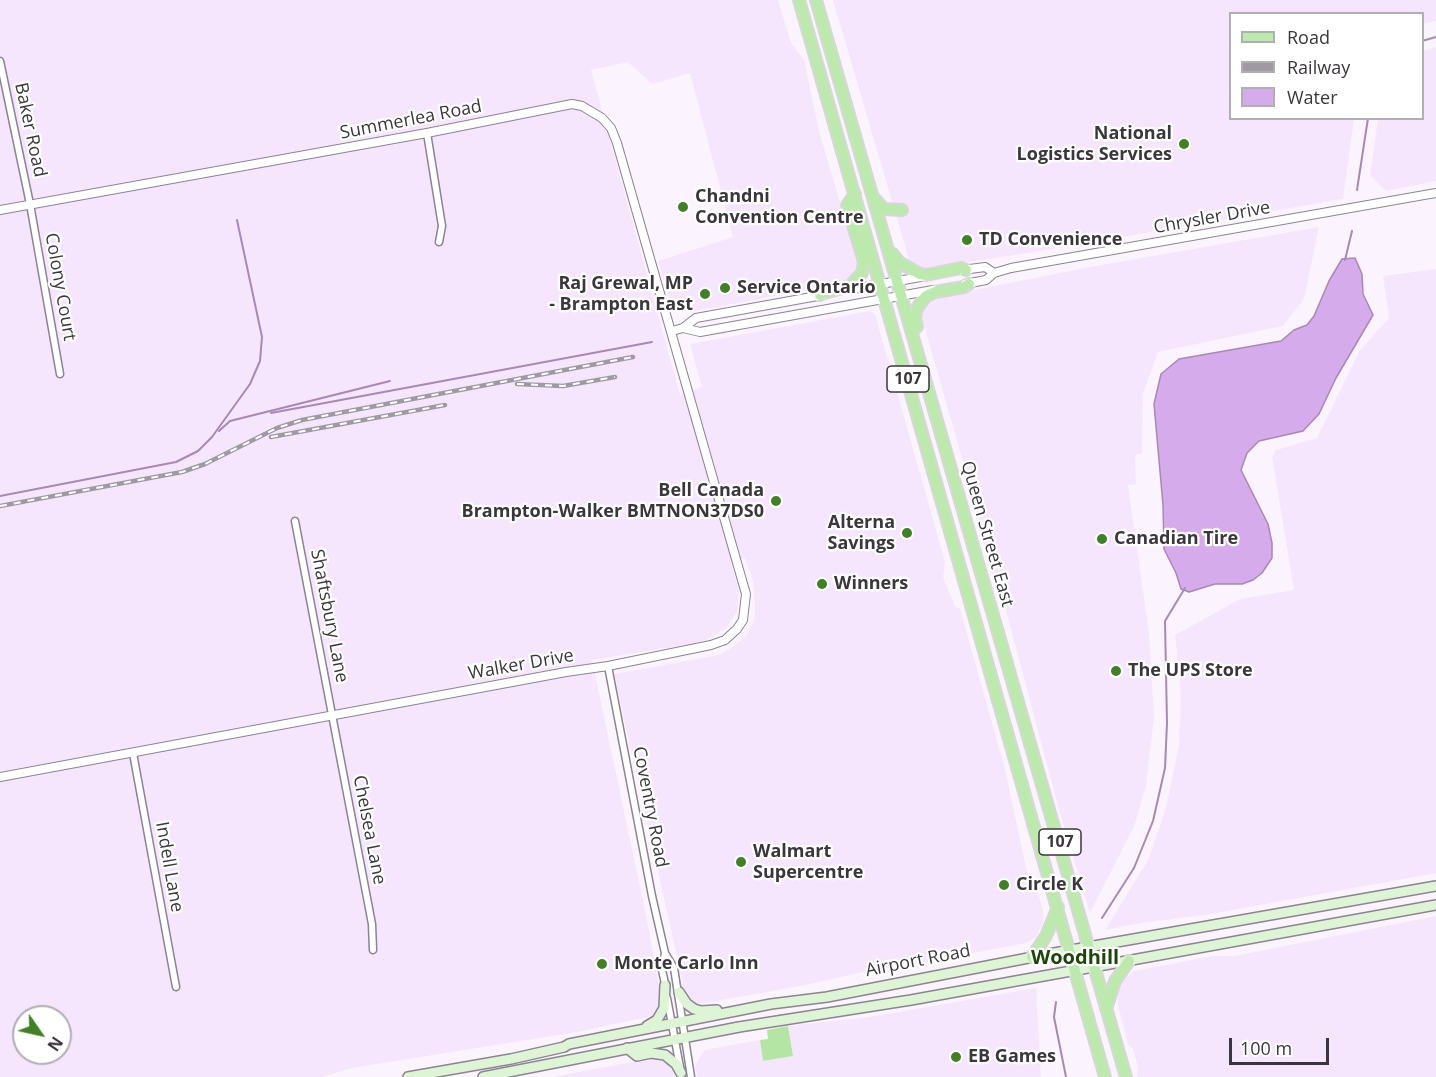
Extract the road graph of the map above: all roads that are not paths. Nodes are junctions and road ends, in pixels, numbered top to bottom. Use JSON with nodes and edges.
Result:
{"nodes":[{"id":1,"x":798,"y":0,"type":"edge"},
{"id":2,"x":816,"y":0,"type":"edge"},
{"id":3,"x":0,"y":61,"type":"edge"},
{"id":4,"x":427,"y":133,"type":"junction"},
{"id":5,"x":855,"y":194,"type":"junction"},
{"id":6,"x":1436,"y":194,"type":"edge"},
{"id":7,"x":873,"y":196,"type":"junction"},
{"id":8,"x":30,"y":204,"type":"junction"},
{"id":9,"x":0,"y":210,"type":"edge"},
{"id":10,"x":882,"y":226,"type":"junction"},
{"id":11,"x":439,"y":242,"type":"dead end"},
{"id":12,"x":966,"y":270,"type":"junction"},
{"id":13,"x":994,"y":273,"type":"junction"},
{"id":14,"x":898,"y":281,"type":"junction"},
{"id":15,"x":881,"y":284,"type":"junction"},
{"id":16,"x":969,"y":284,"type":"junction"},
{"id":17,"x":820,"y":296,"type":"junction"},
{"id":18,"x":902,"y":296,"type":"junction"},
{"id":19,"x":885,"y":299,"type":"junction"},
{"id":20,"x":683,"y":328,"type":"junction"},
{"id":21,"x":672,"y":331,"type":"junction"},
{"id":22,"x":920,"y":361,"type":"junction"},
{"id":23,"x":60,"y":374,"type":"dead end"},
{"id":24,"x":295,"y":521,"type":"dead end"},
{"id":25,"x":608,"y":666,"type":"junction"},
{"id":26,"x":333,"y":716,"type":"junction"},
{"id":27,"x":133,"y":753,"type":"junction"},
{"id":28,"x":0,"y":777,"type":"edge"},
{"id":29,"x":1436,"y":886,"type":"edge"},
{"id":30,"x":1436,"y":905,"type":"edge"},
{"id":31,"x":1058,"y":907,"type":"junction"},
{"id":32,"x":1089,"y":946,"type":"junction"},
{"id":33,"x":373,"y":950,"type":"dead end"},
{"id":34,"x":1070,"y":950,"type":"junction"},
{"id":35,"x":665,"y":953,"type":"junction"},
{"id":36,"x":1032,"y":957,"type":"junction"},
{"id":37,"x":1129,"y":961,"type":"junction"},
{"id":38,"x":1095,"y":967,"type":"junction"},
{"id":39,"x":1075,"y":970,"type":"junction"},
{"id":40,"x":665,"y":985,"type":"junction"},
{"id":41,"x":176,"y":987,"type":"dead end"},
{"id":42,"x":679,"y":992,"type":"junction"},
{"id":43,"x":1106,"y":1007,"type":"junction"},
{"id":44,"x":733,"y":1012,"type":"junction"},
{"id":45,"x":683,"y":1022,"type":"junction"},
{"id":46,"x":672,"y":1024,"type":"junction"},
{"id":47,"x":633,"y":1031,"type":"junction"},
{"id":48,"x":680,"y":1038,"type":"junction"},
{"id":49,"x":627,"y":1048,"type":"junction"},
{"id":50,"x":685,"y":1076,"type":"edge"},
{"id":51,"x":408,"y":1077,"type":"edge"},
{"id":52,"x":483,"y":1077,"type":"edge"},
{"id":53,"x":1105,"y":1077,"type":"edge"},
{"id":54,"x":1126,"y":1077,"type":"edge"}],
"edges":[{"from":1,"to":5,"type":"main road","name":"Queen Street East","number":"107"},
{"from":2,"to":7,"type":"main road","name":"Queen Street East","number":"107"},
{"from":3,"to":8,"type":"street","name":"Baker Road"},
{"from":4,"to":8,"type":"street","name":"Summerlea Road"},
{"from":4,"to":11,"type":"street"},
{"from":4,"to":21,"type":"street","name":"Summerlea Road"},
{"from":5,"to":15,"type":"main road","name":"Queen Street East","number":"107"},
{"from":5,"to":17,"type":"main road"},
{"from":6,"to":13,"type":"street","name":"Chrysler Drive"},
{"from":7,"to":10,"type":"main road","name":"Queen Street East","number":"107"},
{"from":7,"to":10,"type":"main road"},
{"from":8,"to":9,"type":"street","name":"Summerlea Road"},
{"from":8,"to":23,"type":"street","name":"Colony Court"},
{"from":10,"to":12,"type":"main road"},
{"from":10,"to":14,"type":"main road","name":"Queen Street East","number":"107"},
{"from":12,"to":13,"type":"street","name":"Chrysler Drive"},
{"from":12,"to":14,"type":"street","name":"Chrysler Drive"},
{"from":13,"to":16,"type":"street","name":"Chrysler Drive"},
{"from":14,"to":15,"type":"street","name":"Chrysler Drive"},
{"from":14,"to":18,"type":"main road","name":"Queen Street East","number":"107"},
{"from":15,"to":17,"type":"street","name":"Chrysler Drive"},
{"from":15,"to":19,"type":"main road","name":"Queen Street East","number":"107"},
{"from":16,"to":18,"type":"street","name":"Chrysler Drive"},
{"from":16,"to":22,"type":"main road"},
{"from":17,"to":20,"type":"street","name":"Chrysler Drive"},
{"from":18,"to":19,"type":"street","name":"Chrysler Drive"},
{"from":18,"to":22,"type":"main road","name":"Queen Street East","number":"107"},
{"from":19,"to":20,"type":"street","name":"Chrysler Drive"},
{"from":19,"to":31,"type":"main road","name":"Queen Street East","number":"107"},
{"from":20,"to":21,"type":"street"},
{"from":21,"to":25,"type":"street","name":"Walker Drive"},
{"from":22,"to":32,"type":"main road","name":"Queen Street East","number":"107"},
{"from":24,"to":26,"type":"street","name":"Shaftsbury Lane"},
{"from":25,"to":26,"type":"street","name":"Walker Drive"},
{"from":25,"to":35,"type":"street","name":"Coventry Road"},
{"from":26,"to":27,"type":"street","name":"Walker Drive"},
{"from":26,"to":33,"type":"street","name":"Chelsea Lane"},
{"from":27,"to":28,"type":"street","name":"Walker Drive"},
{"from":27,"to":41,"type":"street","name":"Indell Lane"},
{"from":29,"to":32,"type":"main road","name":"Airport Road"},
{"from":30,"to":37,"type":"main road","name":"Airport Road"},
{"from":31,"to":34,"type":"main road","name":"Queen Street East","number":"107"},
{"from":31,"to":36,"type":"main road"},
{"from":32,"to":34,"type":"main road","name":"Airport Road"},
{"from":32,"to":38,"type":"main road","name":"Queen Street East","number":"107"},
{"from":34,"to":36,"type":"main road","name":"Airport Road"},
{"from":34,"to":39,"type":"main road","name":"Queen Street East","number":"107"},
{"from":35,"to":40,"type":"street","name":"Coventry Road"},
{"from":35,"to":42,"type":"street","name":"Coventry Road"},
{"from":36,"to":44,"type":"main road","name":"Airport Road"},
{"from":37,"to":38,"type":"main road","name":"Airport Road"},
{"from":37,"to":43,"type":"main road"},
{"from":38,"to":39,"type":"main road","name":"Airport Road"},
{"from":38,"to":43,"type":"main road","name":"Queen Street East","number":"107"},
{"from":39,"to":48,"type":"main road","name":"Airport Road"},
{"from":39,"to":53,"type":"main road","name":"Queen Street East","number":"107"},
{"from":40,"to":46,"type":"street","name":"Coventry Road"},
{"from":40,"to":47,"type":"main road"},
{"from":42,"to":44,"type":"main road"},
{"from":42,"to":45,"type":"street","name":"Coventry Road"},
{"from":43,"to":54,"type":"main road","name":"Queen Street East","number":"107"},
{"from":44,"to":45,"type":"main road","name":"Airport Road"},
{"from":45,"to":46,"type":"main road","name":"Airport Road"},
{"from":45,"to":48,"type":"street","name":"Coventry Road"},
{"from":46,"to":47,"type":"main road","name":"Airport Road"},
{"from":46,"to":48,"type":"street","name":"Coventry Road"},
{"from":47,"to":51,"type":"main road","name":"Airport Road"},
{"from":48,"to":49,"type":"main road","name":"Airport Road"},
{"from":48,"to":50,"type":"street"},
{"from":49,"to":50,"type":"main road"},
{"from":49,"to":52,"type":"main road","name":"Airport Road"}]}
